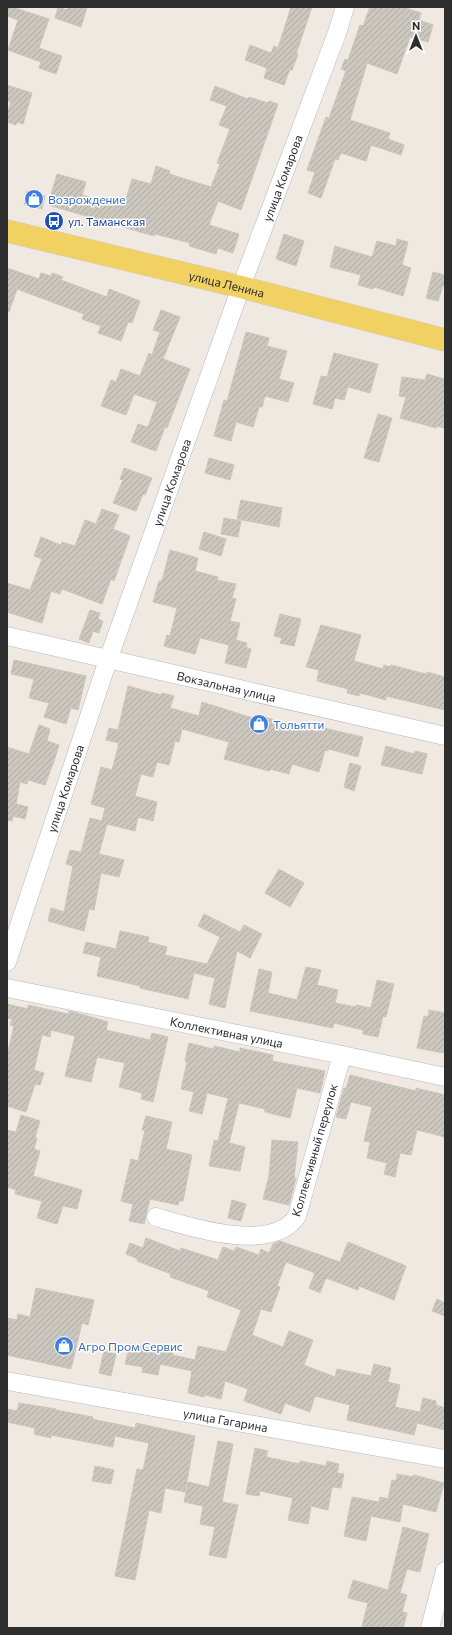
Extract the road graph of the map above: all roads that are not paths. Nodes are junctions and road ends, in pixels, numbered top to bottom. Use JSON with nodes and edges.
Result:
{"nodes":[{"id":1,"x":345,"y":7,"type":"edge"},
{"id":2,"x":7,"y":231,"type":"edge"},
{"id":3,"x":241,"y":287,"type":"junction"},
{"id":4,"x":445,"y":340,"type":"edge"},
{"id":5,"x":7,"y":636,"type":"edge"},
{"id":6,"x":108,"y":660,"type":"junction"},
{"id":7,"x":445,"y":736,"type":"edge"},
{"id":8,"x":7,"y":962,"type":"edge"},
{"id":9,"x":7,"y":988,"type":"edge"},
{"id":10,"x":342,"y":1055,"type":"junction"},
{"id":11,"x":445,"y":1077,"type":"edge"},
{"id":12,"x":156,"y":1217,"type":"dead end"},
{"id":13,"x":7,"y":1381,"type":"edge"},
{"id":14,"x":445,"y":1459,"type":"edge"},
{"id":15,"x":445,"y":1571,"type":"edge"},
{"id":16,"x":430,"y":1628,"type":"edge"}],
"edges":[{"from":1,"to":3,"type":"street","name":"улица Комарова"},
{"from":2,"to":3,"type":"main road","name":"улица Ленина"},
{"from":3,"to":4,"type":"main road","name":"улица Ленина"},
{"from":3,"to":6,"type":"street","name":"улица Комарова"},
{"from":5,"to":6,"type":"street","name":"Вокзальная улица"},
{"from":6,"to":7,"type":"street","name":"Вокзальная улица"},
{"from":6,"to":8,"type":"street","name":"улица Комарова"},
{"from":9,"to":10,"type":"street","name":"Коллективная улица"},
{"from":10,"to":11,"type":"street","name":"Коллективная улица"},
{"from":10,"to":12,"type":"street","name":"Коллективный переулок"},
{"from":13,"to":14,"type":"street","name":"улица Гагарина"},
{"from":15,"to":16,"type":"street"}]}
